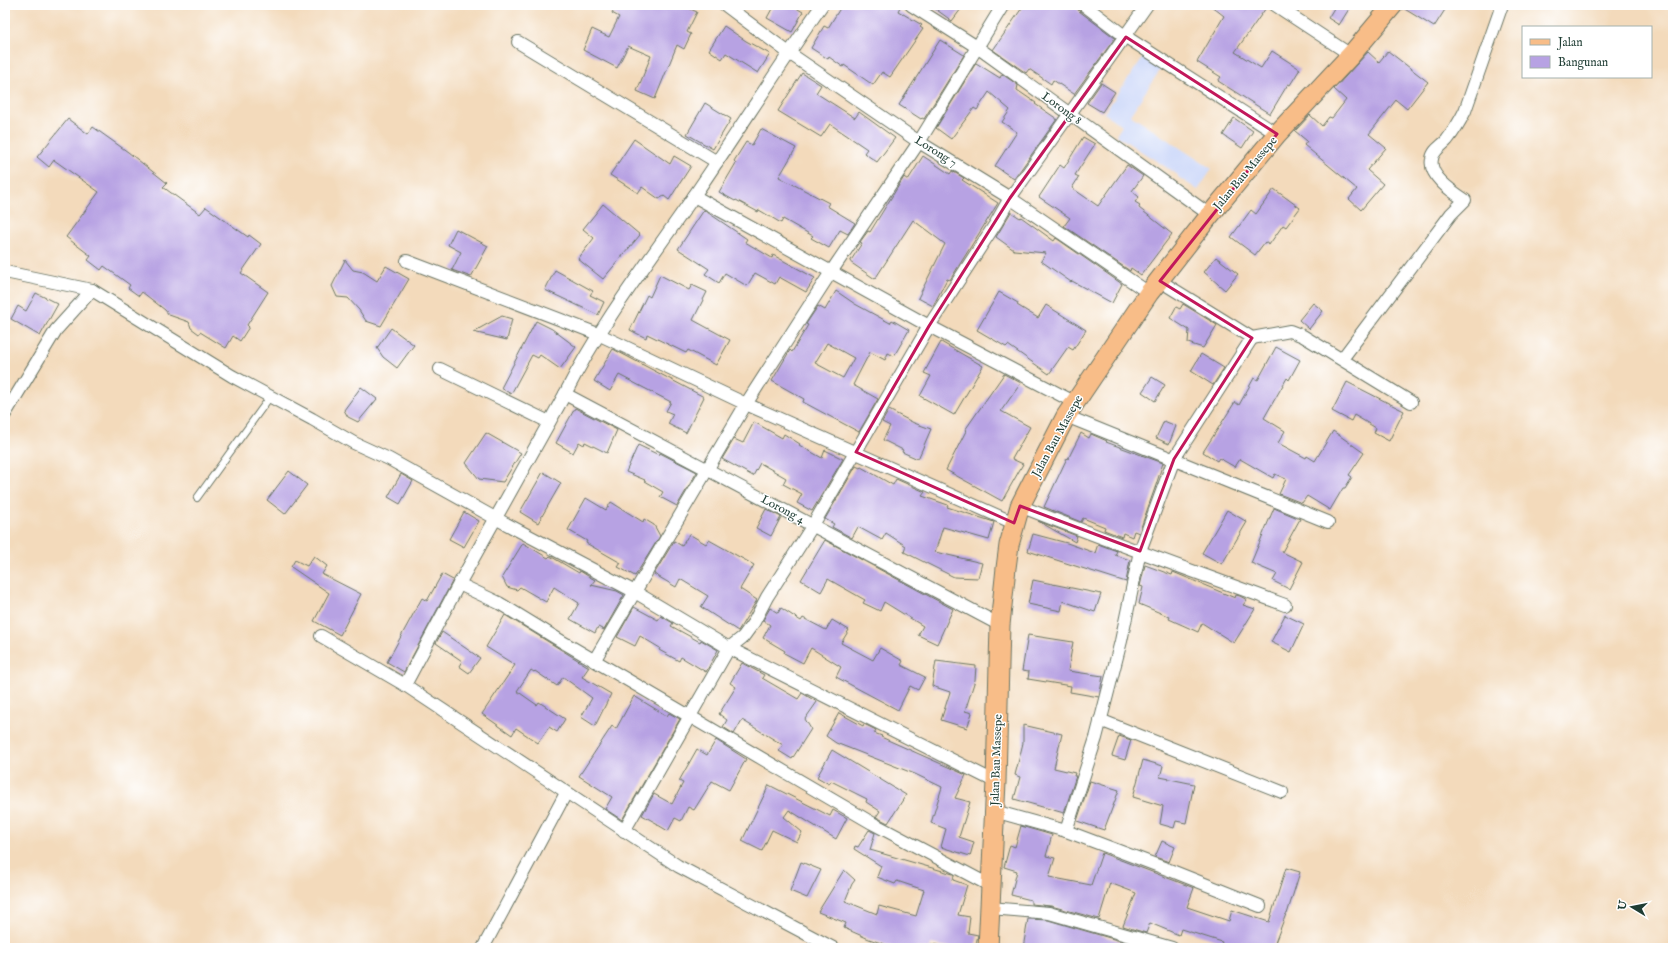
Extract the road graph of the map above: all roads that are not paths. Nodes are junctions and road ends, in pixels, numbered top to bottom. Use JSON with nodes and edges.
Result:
{"nodes":[{"id":1,"x":725,"y":5,"type":"edge"},
{"id":2,"x":822,"y":5,"type":"edge"},
{"id":3,"x":911,"y":5,"type":"edge"},
{"id":4,"x":1003,"y":5,"type":"edge"},
{"id":5,"x":1084,"y":5,"type":"edge"},
{"id":6,"x":1147,"y":5,"type":"edge"},
{"id":7,"x":1275,"y":5,"type":"edge"},
{"id":8,"x":1393,"y":5,"type":"edge"},
{"id":9,"x":1502,"y":5,"type":"edge"},
{"id":10,"x":1126,"y":36,"type":"junction"},
{"id":11,"x":518,"y":42,"type":"dead end"},
{"id":12,"x":977,"y":47,"type":"junction"},
{"id":13,"x":789,"y":53,"type":"junction"},
{"id":14,"x":1351,"y":55,"type":"junction"},
{"id":15,"x":1069,"y":114,"type":"junction"},
{"id":16,"x":1277,"y":134,"type":"junction"},
{"id":17,"x":919,"y":142,"type":"junction"},
{"id":18,"x":717,"y":162,"type":"junction"},
{"id":19,"x":694,"y":196,"type":"junction"},
{"id":20,"x":1010,"y":198,"type":"junction"},
{"id":21,"x":1210,"y":215,"type":"junction"},
{"id":22,"x":407,"y":261,"type":"dead end"},
{"id":23,"x":5,"y":272,"type":"edge"},
{"id":24,"x":831,"y":272,"type":"junction"},
{"id":25,"x":1155,"y":287,"type":"junction"},
{"id":26,"x":92,"y":290,"type":"junction"},
{"id":27,"x":929,"y":326,"type":"junction"},
{"id":28,"x":598,"y":334,"type":"junction"},
{"id":29,"x":1252,"y":338,"type":"junction"},
{"id":30,"x":1342,"y":359,"type":"junction"},
{"id":31,"x":440,"y":369,"type":"dead end"},
{"id":32,"x":565,"y":394,"type":"junction"},
{"id":33,"x":270,"y":397,"type":"junction"},
{"id":34,"x":1411,"y":402,"type":"dead end"},
{"id":35,"x":746,"y":404,"type":"junction"},
{"id":36,"x":1070,"y":409,"type":"junction"},
{"id":37,"x":5,"y":414,"type":"edge"},
{"id":38,"x":549,"y":422,"type":"junction"},
{"id":39,"x":856,"y":452,"type":"junction"},
{"id":40,"x":1174,"y":459,"type":"junction"},
{"id":41,"x":707,"y":468,"type":"junction"},
{"id":42,"x":197,"y":498,"type":"dead end"},
{"id":43,"x":1017,"y":514,"type":"junction"},
{"id":44,"x":495,"y":518,"type":"junction"},
{"id":45,"x":1328,"y":522,"type":"dead end"},
{"id":46,"x":813,"y":525,"type":"junction"},
{"id":47,"x":1140,"y":551,"type":"junction"},
{"id":48,"x":458,"y":584,"type":"junction"},
{"id":49,"x":635,"y":592,"type":"junction"},
{"id":50,"x":1285,"y":605,"type":"dead end"},
{"id":51,"x":1000,"y":625,"type":"junction"},
{"id":52,"x":321,"y":636,"type":"dead end"},
{"id":53,"x":729,"y":648,"type":"junction"},
{"id":54,"x":594,"y":661,"type":"junction"},
{"id":55,"x":405,"y":685,"type":"junction"},
{"id":56,"x":690,"y":717,"type":"junction"},
{"id":57,"x":1100,"y":720,"type":"junction"},
{"id":58,"x":996,"y":782,"type":"junction"},
{"id":59,"x":1282,"y":792,"type":"dead end"},
{"id":60,"x":566,"y":793,"type":"junction"},
{"id":61,"x":994,"y":811,"type":"junction"},
{"id":62,"x":624,"y":831,"type":"junction"},
{"id":63,"x":1066,"y":831,"type":"junction"},
{"id":64,"x":990,"y":886,"type":"junction"},
{"id":65,"x":1260,"y":906,"type":"dead end"},
{"id":66,"x":990,"y":908,"type":"junction"},
{"id":67,"x":483,"y":948,"type":"edge"},
{"id":68,"x":833,"y":948,"type":"edge"},
{"id":69,"x":988,"y":948,"type":"edge"},
{"id":70,"x":1172,"y":948,"type":"edge"}],
"edges":[{"from":1,"to":13,"type":"street","name":"Lorong 7"},
{"from":2,"to":13,"type":"street"},
{"from":3,"to":12,"type":"street","name":"Lorong 8"},
{"from":4,"to":12,"type":"street"},
{"from":5,"to":10,"type":"street"},
{"from":6,"to":10,"type":"street"},
{"from":7,"to":14,"type":"street"},
{"from":8,"to":14,"type":"main road","name":"Jalan Bau Massepe"},
{"from":9,"to":30,"type":"street"},
{"from":10,"to":15,"type":"street"},
{"from":10,"to":16,"type":"street"},
{"from":11,"to":18,"type":"street"},
{"from":12,"to":15,"type":"street","name":"Lorong 8"},
{"from":12,"to":17,"type":"street"},
{"from":13,"to":17,"type":"street","name":"Lorong 7"},
{"from":13,"to":18,"type":"street"},
{"from":14,"to":16,"type":"main road","name":"Jalan Bau Massepe"},
{"from":15,"to":20,"type":"street"},
{"from":15,"to":21,"type":"street","name":"Lorong 8"},
{"from":16,"to":21,"type":"main road","name":"Jalan Bau Massepe"},
{"from":17,"to":20,"type":"street","name":"Lorong 7"},
{"from":17,"to":24,"type":"street"},
{"from":18,"to":19,"type":"street"},
{"from":19,"to":24,"type":"street"},
{"from":19,"to":28,"type":"street"},
{"from":20,"to":25,"type":"street","name":"Lorong 7"},
{"from":20,"to":27,"type":"street"},
{"from":21,"to":25,"type":"main road","name":"Jalan Bau Massepe"},
{"from":22,"to":28,"type":"street"},
{"from":23,"to":26,"type":"street"},
{"from":24,"to":27,"type":"street"},
{"from":24,"to":35,"type":"street"},
{"from":25,"to":29,"type":"street","name":"Lorong 7"},
{"from":25,"to":36,"type":"main road","name":"Jalan Bau Massepe"},
{"from":26,"to":33,"type":"street"},
{"from":26,"to":37,"type":"street"},
{"from":27,"to":36,"type":"street"},
{"from":27,"to":39,"type":"street"},
{"from":28,"to":32,"type":"street"},
{"from":28,"to":35,"type":"street"},
{"from":29,"to":30,"type":"street"},
{"from":29,"to":40,"type":"street"},
{"from":30,"to":34,"type":"street"},
{"from":31,"to":38,"type":"street"},
{"from":32,"to":38,"type":"street"},
{"from":32,"to":41,"type":"street","name":"Lorong 4"},
{"from":33,"to":42,"type":"lane"},
{"from":33,"to":44,"type":"street"},
{"from":35,"to":39,"type":"street"},
{"from":35,"to":41,"type":"street"},
{"from":36,"to":40,"type":"street"},
{"from":36,"to":43,"type":"main road","name":"Jalan Bau Massepe"},
{"from":38,"to":44,"type":"street"},
{"from":39,"to":43,"type":"street"},
{"from":39,"to":46,"type":"street"},
{"from":40,"to":45,"type":"street"},
{"from":40,"to":47,"type":"street"},
{"from":41,"to":46,"type":"street","name":"Lorong 4"},
{"from":41,"to":49,"type":"street"},
{"from":43,"to":47,"type":"street"},
{"from":43,"to":51,"type":"main road","name":"Jalan Bau Massepe"},
{"from":44,"to":48,"type":"street"},
{"from":44,"to":49,"type":"street"},
{"from":46,"to":51,"type":"street","name":"Lorong 4"},
{"from":46,"to":53,"type":"street"},
{"from":47,"to":50,"type":"street"},
{"from":47,"to":57,"type":"street"},
{"from":48,"to":54,"type":"street"},
{"from":48,"to":55,"type":"street"},
{"from":49,"to":53,"type":"street"},
{"from":49,"to":54,"type":"street"},
{"from":51,"to":58,"type":"main road","name":"Jalan Bau Massepe"},
{"from":52,"to":55,"type":"street"},
{"from":53,"to":56,"type":"street"},
{"from":53,"to":58,"type":"street"},
{"from":54,"to":56,"type":"street"},
{"from":55,"to":60,"type":"street"},
{"from":56,"to":62,"type":"street"},
{"from":56,"to":64,"type":"street"},
{"from":57,"to":59,"type":"street"},
{"from":57,"to":63,"type":"street"},
{"from":58,"to":61,"type":"main road","name":"Jalan Bau Massepe"},
{"from":60,"to":62,"type":"street"},
{"from":60,"to":67,"type":"street"},
{"from":61,"to":63,"type":"street"},
{"from":61,"to":64,"type":"main road","name":"Jalan Bau Massepe"},
{"from":62,"to":68,"type":"street"},
{"from":63,"to":65,"type":"street"},
{"from":64,"to":66,"type":"main road","name":"Jalan Bau Massepe"},
{"from":66,"to":69,"type":"main road","name":"Jalan Bau Massepe"},
{"from":66,"to":70,"type":"street"}]}
